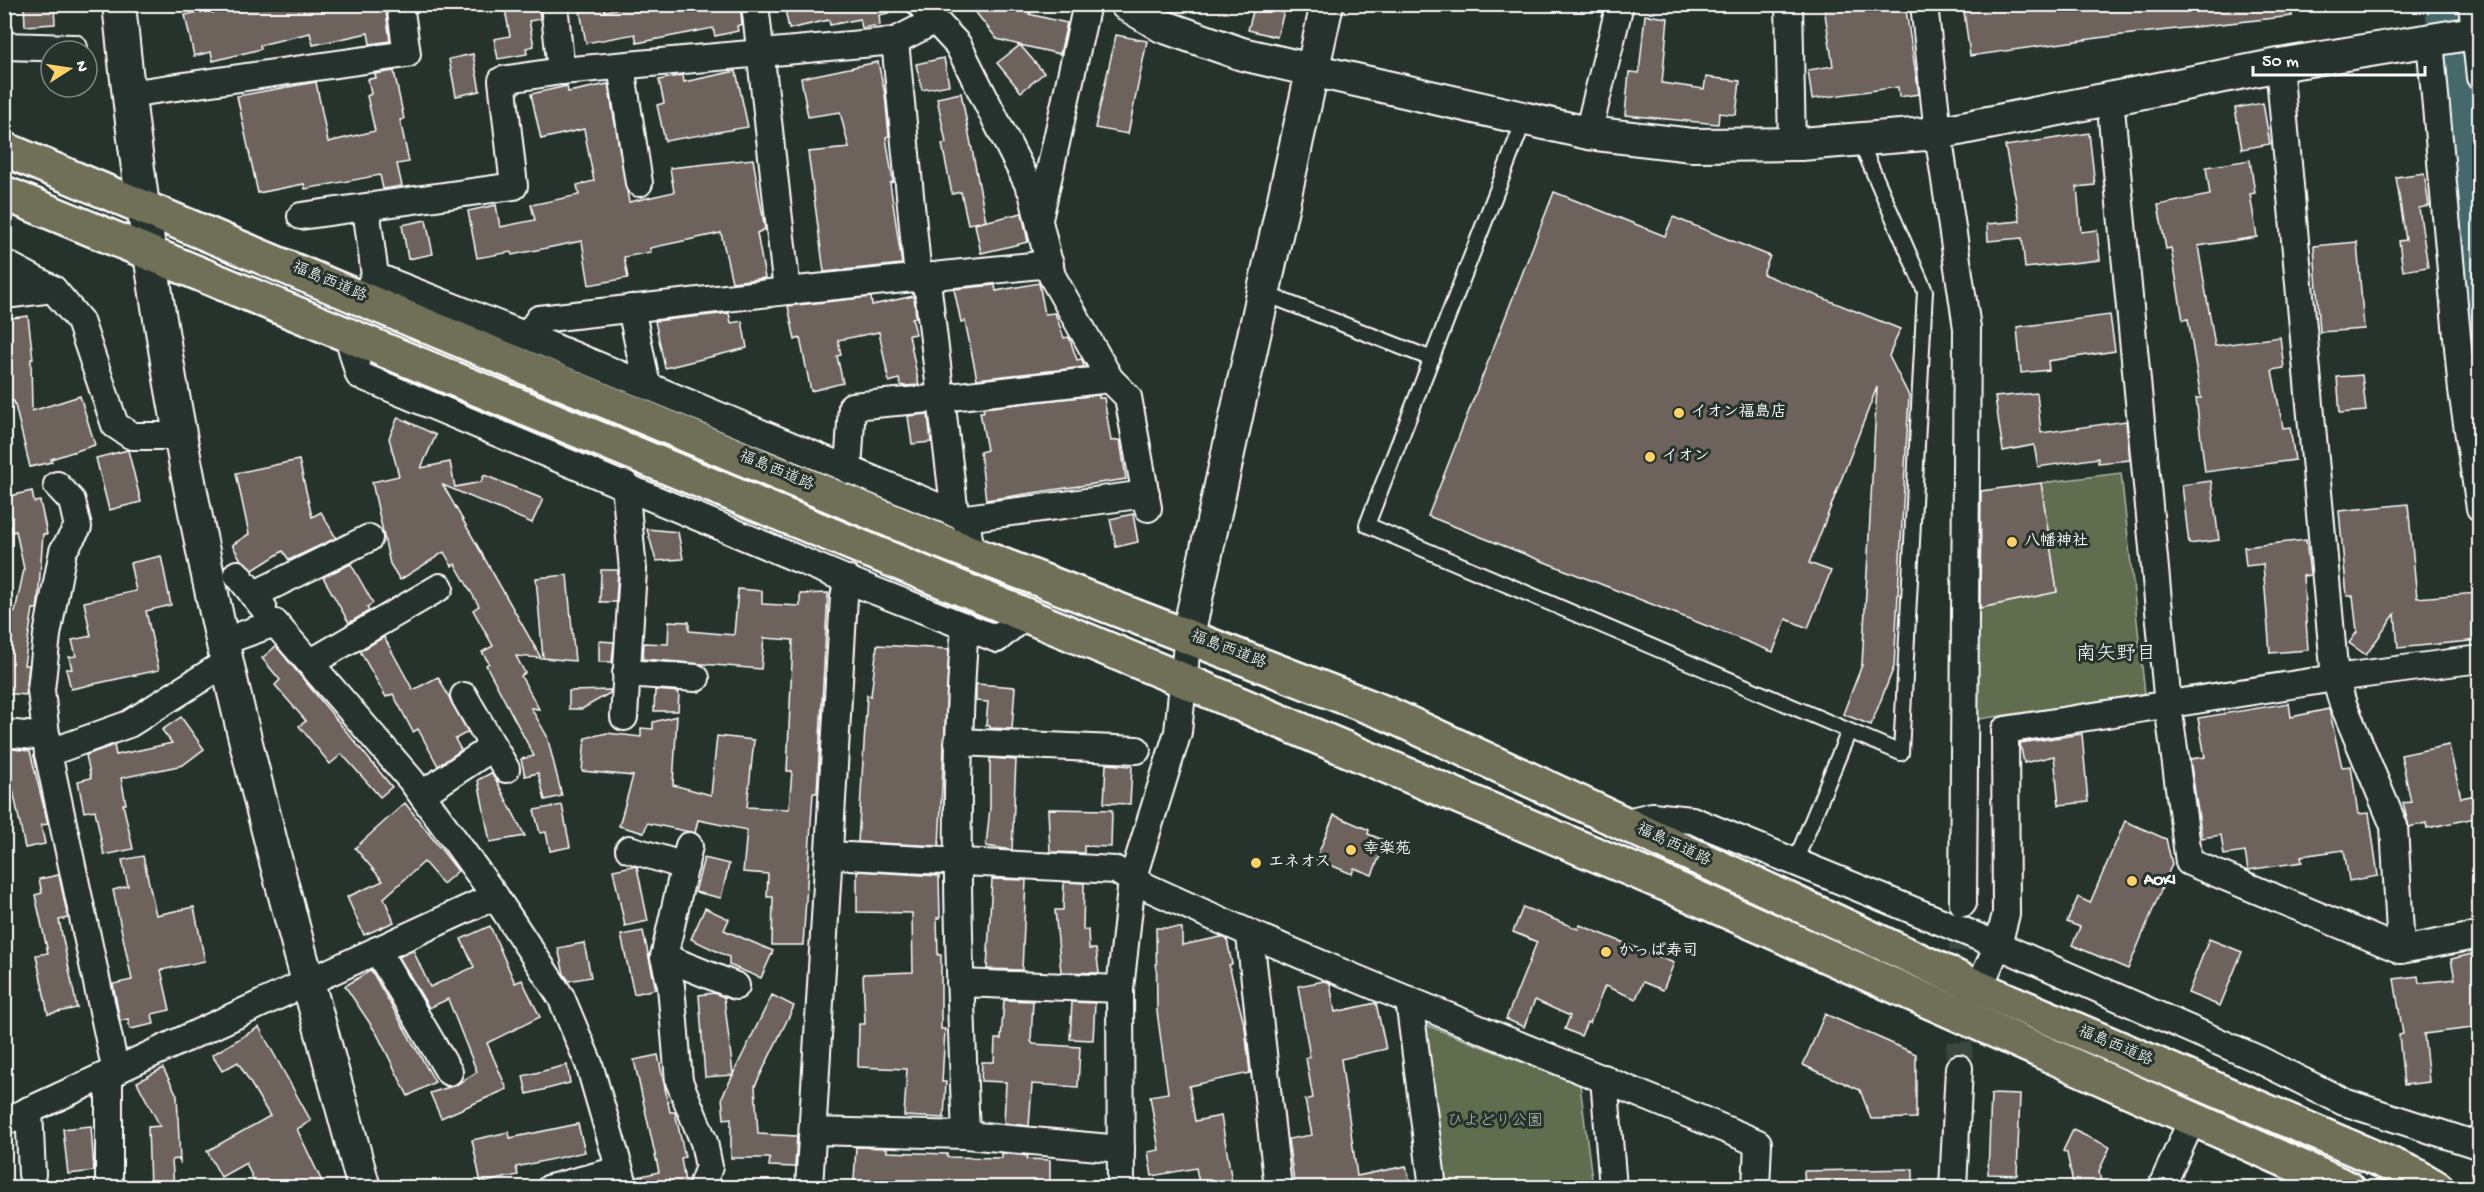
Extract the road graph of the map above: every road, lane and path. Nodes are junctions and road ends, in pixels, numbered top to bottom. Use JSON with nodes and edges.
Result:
{"nodes":[{"id":1,"x":119,"y":4,"type":"edge"},
{"id":2,"x":400,"y":4,"type":"edge"},
{"id":3,"x":554,"y":4,"type":"edge"},
{"id":4,"x":755,"y":4,"type":"edge"},
{"id":5,"x":1087,"y":4,"type":"edge"},
{"id":6,"x":1126,"y":4,"type":"edge"},
{"id":7,"x":1327,"y":4,"type":"edge"},
{"id":8,"x":1620,"y":4,"type":"edge"},
{"id":9,"x":1789,"y":4,"type":"edge"},
{"id":10,"x":1923,"y":4,"type":"edge"},
{"id":11,"x":927,"y":13,"type":"edge"},
{"id":12,"x":2460,"y":31,"type":"edge"},
{"id":13,"x":895,"y":41,"type":"junction"},
{"id":14,"x":4,"y":46,"type":"edge"},
{"id":15,"x":39,"y":47,"type":"edge"},
{"id":16,"x":760,"y":53,"type":"junction"},
{"id":17,"x":2279,"y":65,"type":"junction"},
{"id":18,"x":621,"y":66,"type":"junction"},
{"id":19,"x":1312,"y":68,"type":"junction"},
{"id":20,"x":561,"y":71,"type":"junction"},
{"id":21,"x":2480,"y":77,"type":"edge"},
{"id":22,"x":128,"y":94,"type":"junction"},
{"id":23,"x":2110,"y":98,"type":"junction"},
{"id":24,"x":1525,"y":118,"type":"junction"},
{"id":25,"x":1588,"y":132,"type":"junction"},
{"id":26,"x":1938,"y":133,"type":"junction"},
{"id":27,"x":1859,"y":139,"type":"junction"},
{"id":28,"x":1792,"y":144,"type":"junction"},
{"id":29,"x":4,"y":149,"type":"edge"},
{"id":30,"x":639,"y":183,"type":"dead end"},
{"id":31,"x":4,"y":193,"type":"edge"},
{"id":32,"x":141,"y":205,"type":"junction"},
{"id":33,"x":366,"y":208,"type":"junction"},
{"id":34,"x":301,"y":216,"type":"dead end"},
{"id":35,"x":1040,"y":216,"type":"junction"},
{"id":36,"x":149,"y":254,"type":"junction"},
{"id":37,"x":4,"y":263,"type":"edge"},
{"id":38,"x":1050,"y":264,"type":"junction"},
{"id":39,"x":918,"y":278,"type":"junction"},
{"id":40,"x":369,"y":287,"type":"junction"},
{"id":41,"x":53,"y":290,"type":"junction"},
{"id":42,"x":787,"y":291,"type":"junction"},
{"id":43,"x":1263,"y":292,"type":"junction"},
{"id":44,"x":4,"y":295,"type":"edge"},
{"id":45,"x":632,"y":308,"type":"junction"},
{"id":46,"x":348,"y":336,"type":"junction"},
{"id":47,"x":527,"y":336,"type":"junction"},
{"id":48,"x":1432,"y":359,"type":"junction"},
{"id":49,"x":1110,"y":378,"type":"junction"},
{"id":50,"x":647,"y":386,"type":"junction"},
{"id":51,"x":941,"y":398,"type":"junction"},
{"id":52,"x":180,"y":436,"type":"junction"},
{"id":53,"x":848,"y":470,"type":"junction"},
{"id":54,"x":625,"y":484,"type":"junction"},
{"id":55,"x":57,"y":485,"type":"dead end"},
{"id":56,"x":2480,"y":508,"type":"edge"},
{"id":57,"x":960,"y":516,"type":"junction"},
{"id":58,"x":369,"y":538,"type":"dead end"},
{"id":59,"x":971,"y":553,"type":"junction"},
{"id":60,"x":237,"y":574,"type":"dead end"},
{"id":61,"x":848,"y":579,"type":"junction"},
{"id":62,"x":440,"y":587,"type":"dead end"},
{"id":63,"x":254,"y":595,"type":"junction"},
{"id":64,"x":1025,"y":615,"type":"junction"},
{"id":65,"x":275,"y":623,"type":"junction"},
{"id":66,"x":965,"y":626,"type":"junction"},
{"id":67,"x":1188,"y":635,"type":"junction"},
{"id":68,"x":225,"y":652,"type":"junction"},
{"id":69,"x":2480,"y":659,"type":"edge"},
{"id":70,"x":310,"y":663,"type":"junction"},
{"id":71,"x":626,"y":673,"type":"junction"},
{"id":72,"x":696,"y":678,"type":"dead end"},
{"id":73,"x":2335,"y":678,"type":"junction"},
{"id":74,"x":1185,"y":681,"type":"junction"},
{"id":75,"x":464,"y":696,"type":"dead end"},
{"id":76,"x":2168,"y":705,"type":"junction"},
{"id":77,"x":624,"y":717,"type":"dead end"},
{"id":78,"x":1849,"y":730,"type":"junction"},
{"id":79,"x":4,"y":734,"type":"edge"},
{"id":80,"x":957,"y":742,"type":"junction"},
{"id":81,"x":48,"y":745,"type":"junction"},
{"id":82,"x":493,"y":747,"type":"junction"},
{"id":83,"x":1137,"y":750,"type":"dead end"},
{"id":84,"x":506,"y":769,"type":"dead end"},
{"id":85,"x":422,"y":794,"type":"junction"},
{"id":86,"x":1623,"y":824,"type":"junction"},
{"id":87,"x":629,"y":849,"type":"dead end"},
{"id":88,"x":829,"y":855,"type":"junction"},
{"id":89,"x":957,"y":862,"type":"junction"},
{"id":90,"x":1795,"y":862,"type":"junction"},
{"id":91,"x":1132,"y":880,"type":"junction"},
{"id":92,"x":495,"y":896,"type":"junction"},
{"id":93,"x":1963,"y":903,"type":"tunnel mouth"},
{"id":94,"x":2480,"y":935,"type":"edge"},
{"id":95,"x":1250,"y":936,"type":"junction"},
{"id":96,"x":1998,"y":945,"type":"junction"},
{"id":97,"x":376,"y":950,"type":"junction"},
{"id":98,"x":2402,"y":950,"type":"junction"},
{"id":99,"x":664,"y":957,"type":"junction"},
{"id":100,"x":309,"y":982,"type":"junction"},
{"id":101,"x":960,"y":983,"type":"junction"},
{"id":102,"x":736,"y":986,"type":"dead end"},
{"id":103,"x":1979,"y":988,"type":"junction"},
{"id":104,"x":1120,"y":989,"type":"junction"},
{"id":105,"x":1408,"y":999,"type":"junction"},
{"id":106,"x":1959,"y":1068,"type":"tunnel mouth"},
{"id":107,"x":450,"y":1072,"type":"dead end"},
{"id":108,"x":113,"y":1074,"type":"junction"},
{"id":109,"x":1604,"y":1078,"type":"junction"},
{"id":110,"x":2344,"y":1102,"type":"junction"},
{"id":111,"x":29,"y":1110,"type":"junction"},
{"id":112,"x":2192,"y":1120,"type":"junction"},
{"id":113,"x":4,"y":1122,"type":"edge"},
{"id":114,"x":813,"y":1131,"type":"junction"},
{"id":115,"x":966,"y":1135,"type":"junction"},
{"id":116,"x":2323,"y":1136,"type":"junction"},
{"id":117,"x":2480,"y":1146,"type":"edge"},
{"id":118,"x":1121,"y":1149,"type":"junction"},
{"id":119,"x":32,"y":1174,"type":"dead end"},
{"id":120,"x":622,"y":1179,"type":"edge"},
{"id":121,"x":109,"y":1188,"type":"edge"},
{"id":122,"x":364,"y":1188,"type":"edge"},
{"id":123,"x":550,"y":1188,"type":"edge"},
{"id":124,"x":701,"y":1188,"type":"edge"},
{"id":125,"x":809,"y":1188,"type":"edge"},
{"id":126,"x":1121,"y":1188,"type":"edge"},
{"id":127,"x":1278,"y":1188,"type":"edge"},
{"id":128,"x":1433,"y":1188,"type":"edge"},
{"id":129,"x":1613,"y":1188,"type":"edge"},
{"id":130,"x":1756,"y":1188,"type":"edge"},
{"id":131,"x":1953,"y":1188,"type":"edge"},
{"id":132,"x":2161,"y":1188,"type":"edge"},
{"id":133,"x":2348,"y":1188,"type":"edge"},
{"id":134,"x":2437,"y":1188,"type":"edge"}],
"edges":[{"from":1,"to":22,"type":"street"},
{"from":2,"to":22,"type":"street"},
{"from":3,"to":20,"type":"street"},
{"from":4,"to":16,"type":"street"},
{"from":5,"to":35,"type":"street"},
{"from":6,"to":19,"type":"street"},
{"from":7,"to":19,"type":"street"},
{"from":8,"to":25,"type":"street"},
{"from":9,"to":28,"type":"street"},
{"from":10,"to":26,"type":"street"},
{"from":11,"to":13,"type":"street"},
{"from":11,"to":35,"type":"street"},
{"from":12,"to":17,"type":"street"},
{"from":12,"to":21,"type":"street"},
{"from":12,"to":56,"type":"street"},
{"from":13,"to":16,"type":"street"},
{"from":13,"to":39,"type":"street"},
{"from":14,"to":15,"type":"street"},
{"from":16,"to":18,"type":"street"},
{"from":16,"to":42,"type":"street"},
{"from":17,"to":23,"type":"street"},
{"from":17,"to":73,"type":"street"},
{"from":18,"to":20,"type":"street"},
{"from":18,"to":30,"type":"street"},
{"from":19,"to":24,"type":"street"},
{"from":19,"to":43,"type":"street"},
{"from":20,"to":33,"type":"street"},
{"from":22,"to":32,"type":"street"},
{"from":23,"to":26,"type":"street"},
{"from":23,"to":76,"type":"street"},
{"from":24,"to":25,"type":"street"},
{"from":24,"to":48,"type":"lane"},
{"from":25,"to":28,"type":"street"},
{"from":26,"to":27,"type":"street"},
{"from":26,"to":93,"type":"street"},
{"from":27,"to":28,"type":"street"},
{"from":27,"to":78,"type":"lane"},
{"from":29,"to":32,"type":"highway","name":"福島西道路"},
{"from":31,"to":36,"type":"highway","name":"福島西道路"},
{"from":32,"to":36,"type":"street"},
{"from":32,"to":40,"type":"highway","name":"福島西道路"},
{"from":33,"to":34,"type":"street"},
{"from":33,"to":40,"type":"street"},
{"from":35,"to":38,"type":"street"},
{"from":36,"to":46,"type":"highway","name":"福島西道路"},
{"from":36,"to":52,"type":"street"},
{"from":37,"to":41,"type":"street"},
{"from":38,"to":39,"type":"street"},
{"from":38,"to":49,"type":"street"},
{"from":39,"to":42,"type":"street"},
{"from":39,"to":51,"type":"street"},
{"from":40,"to":47,"type":"street"},
{"from":40,"to":59,"type":"highway","name":"福島西道路"},
{"from":41,"to":44,"type":"street"},
{"from":41,"to":52,"type":"street"},
{"from":42,"to":45,"type":"street"},
{"from":43,"to":48,"type":"lane"},
{"from":43,"to":67,"type":"street"},
{"from":45,"to":47,"type":"street"},
{"from":45,"to":50,"type":"street"},
{"from":46,"to":54,"type":"street"},
{"from":46,"to":64,"type":"highway","name":"福島西道路"},
{"from":47,"to":50,"type":"street"},
{"from":48,"to":78,"type":"lane"},
{"from":49,"to":51,"type":"street"},
{"from":49,"to":57,"type":"street"},
{"from":50,"to":53,"type":"street"},
{"from":51,"to":53,"type":"street"},
{"from":51,"to":57,"type":"street"},
{"from":52,"to":68,"type":"street"},
{"from":53,"to":57,"type":"street"},
{"from":54,"to":61,"type":"street"},
{"from":54,"to":71,"type":"street"},
{"from":55,"to":81,"type":"street"},
{"from":57,"to":59,"type":"street"},
{"from":58,"to":63,"type":"street"},
{"from":59,"to":67,"type":"highway","name":"福島西道路"},
{"from":60,"to":63,"type":"street"},
{"from":61,"to":66,"type":"street"},
{"from":61,"to":88,"type":"street"},
{"from":62,"to":70,"type":"street"},
{"from":63,"to":65,"type":"street"},
{"from":64,"to":66,"type":"street"},
{"from":64,"to":74,"type":"highway","name":"福島西道路"},
{"from":65,"to":68,"type":"street"},
{"from":65,"to":70,"type":"street"},
{"from":66,"to":80,"type":"street"},
{"from":67,"to":74,"type":"street"},
{"from":67,"to":86,"type":"highway","name":"福島西道路"},
{"from":68,"to":81,"type":"street"},
{"from":68,"to":100,"type":"street"},
{"from":69,"to":73,"type":"street"},
{"from":70,"to":85,"type":"street"},
{"from":71,"to":72,"type":"street"},
{"from":71,"to":77,"type":"street"},
{"from":73,"to":76,"type":"street"},
{"from":73,"to":98,"type":"street"},
{"from":74,"to":91,"type":"street"},
{"from":74,"to":112,"type":"highway","name":"福島西道路"},
{"from":75,"to":82,"type":"street"},
{"from":76,"to":96,"type":"street"},
{"from":76,"to":98,"type":"street"},
{"from":78,"to":90,"type":"lane"},
{"from":79,"to":81,"type":"street"},
{"from":80,"to":83,"type":"street"},
{"from":80,"to":89,"type":"street"},
{"from":81,"to":108,"type":"street"},
{"from":82,"to":84,"type":"street"},
{"from":82,"to":85,"type":"street"},
{"from":85,"to":92,"type":"street"},
{"from":86,"to":90,"type":"street"},
{"from":86,"to":103,"type":"highway","name":"福島西道路"},
{"from":87,"to":99,"type":"street"},
{"from":88,"to":89,"type":"street"},
{"from":88,"to":114,"type":"street"},
{"from":89,"to":91,"type":"street"},
{"from":89,"to":101,"type":"street"},
{"from":90,"to":96,"type":"street"},
{"from":91,"to":95,"type":"street"},
{"from":91,"to":104,"type":"street"},
{"from":92,"to":97,"type":"street"},
{"from":92,"to":120,"type":"street"},
{"from":94,"to":98,"type":"street"},
{"from":95,"to":105,"type":"street"},
{"from":95,"to":127,"type":"street"},
{"from":96,"to":103,"type":"street"},
{"from":96,"to":110,"type":"street"},
{"from":97,"to":100,"type":"street"},
{"from":97,"to":107,"type":"street"},
{"from":99,"to":102,"type":"street"},
{"from":99,"to":124,"type":"street"},
{"from":100,"to":108,"type":"street"},
{"from":100,"to":122,"type":"street"},
{"from":101,"to":104,"type":"street"},
{"from":101,"to":115,"type":"street"},
{"from":103,"to":116,"type":"highway","name":"福島西道路"},
{"from":104,"to":118,"type":"street"},
{"from":105,"to":109,"type":"street"},
{"from":105,"to":128,"type":"street"},
{"from":106,"to":131,"type":"street"},
{"from":108,"to":111,"type":"street"},
{"from":108,"to":121,"type":"street"},
{"from":109,"to":129,"type":"street"},
{"from":109,"to":130,"type":"street"},
{"from":110,"to":116,"type":"street"},
{"from":110,"to":117,"type":"street"},
{"from":111,"to":113,"type":"street"},
{"from":111,"to":119,"type":"street"},
{"from":112,"to":132,"type":"street"},
{"from":112,"to":133,"type":"highway","name":"福島西道路"},
{"from":114,"to":115,"type":"street"},
{"from":114,"to":125,"type":"street"},
{"from":115,"to":118,"type":"street"},
{"from":116,"to":134,"type":"highway","name":"福島西道路"},
{"from":118,"to":126,"type":"street"},
{"from":120,"to":123,"type":"street"}]}
